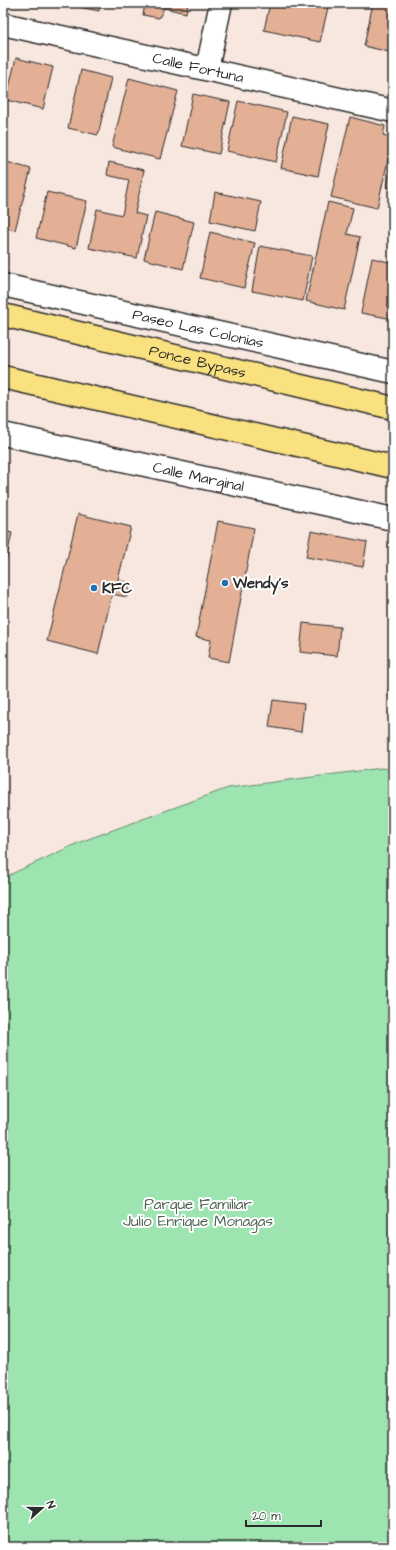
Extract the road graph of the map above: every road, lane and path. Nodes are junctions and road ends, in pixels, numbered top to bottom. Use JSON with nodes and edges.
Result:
{"nodes":[{"id":1,"x":221,"y":3,"type":"edge"},
{"id":2,"x":3,"y":24,"type":"edge"},
{"id":3,"x":207,"y":69,"type":"junction"},
{"id":4,"x":393,"y":111,"type":"edge"},
{"id":5,"x":3,"y":286,"type":"edge"},
{"id":6,"x":3,"y":315,"type":"edge"},
{"id":7,"x":393,"y":372,"type":"edge"},
{"id":8,"x":3,"y":376,"type":"edge"},
{"id":9,"x":393,"y":408,"type":"edge"},
{"id":10,"x":3,"y":434,"type":"edge"},
{"id":11,"x":393,"y":467,"type":"edge"},
{"id":12,"x":393,"y":519,"type":"edge"}],
"edges":[{"from":1,"to":3,"type":"street"},
{"from":2,"to":3,"type":"street","name":"Calle Fortuna"},
{"from":3,"to":4,"type":"street","name":"Calle Fortuna"},
{"from":5,"to":7,"type":"street","name":"Paseo Las Colonias"},
{"from":6,"to":9,"type":"highway","name":"Ponce Bypass"},
{"from":8,"to":11,"type":"highway"},
{"from":10,"to":12,"type":"street","name":"Calle Marginal"}]}
